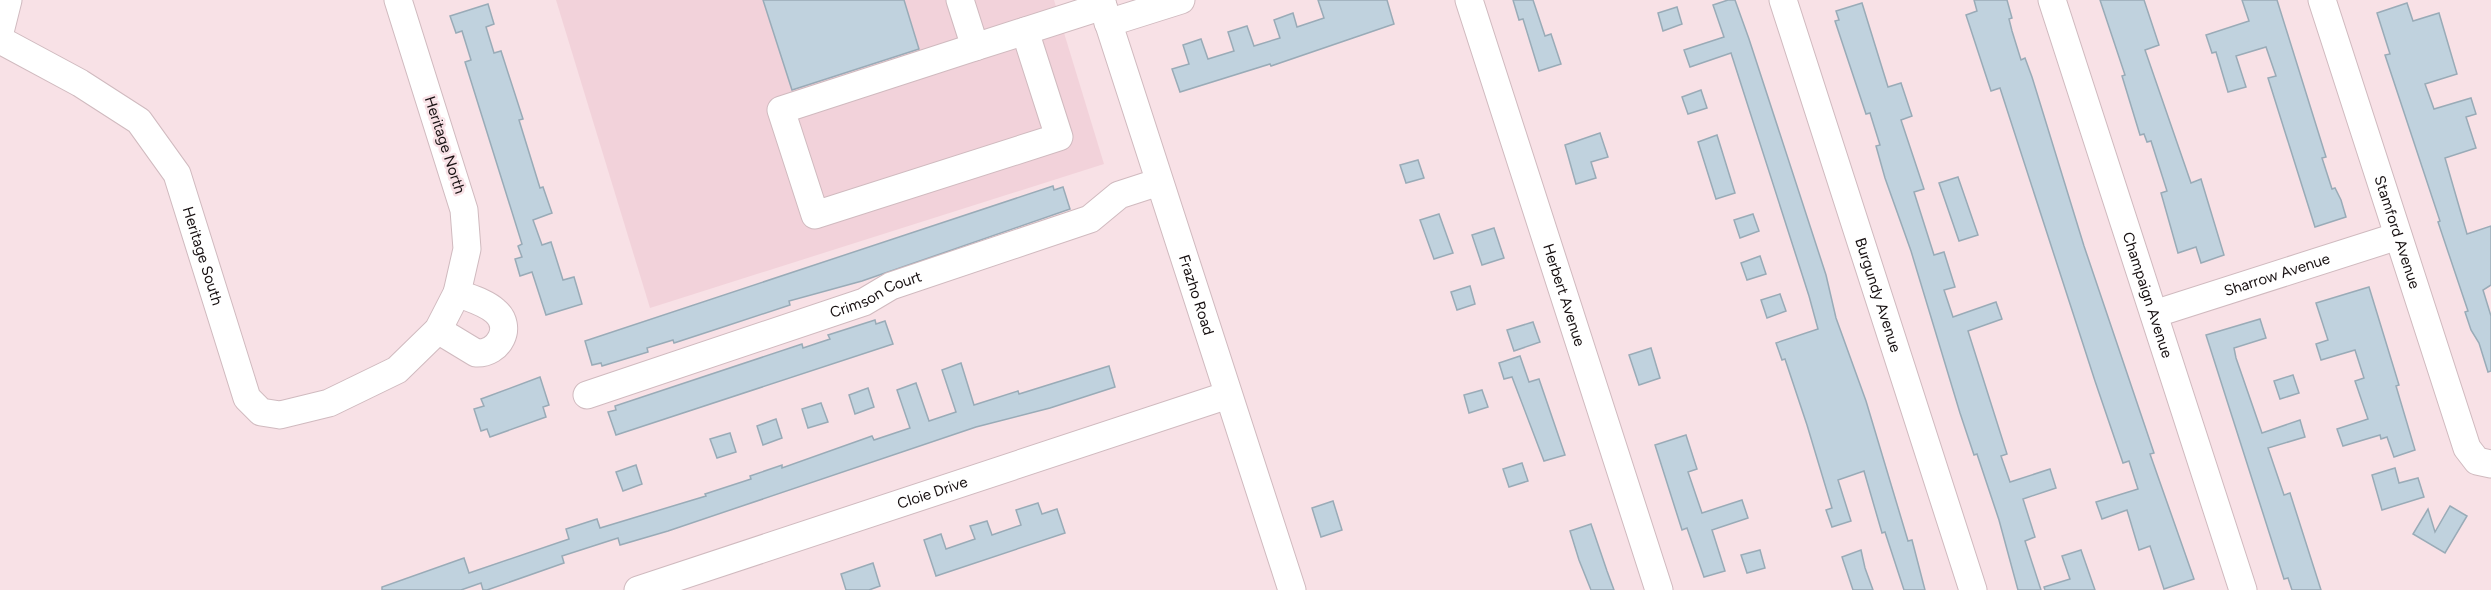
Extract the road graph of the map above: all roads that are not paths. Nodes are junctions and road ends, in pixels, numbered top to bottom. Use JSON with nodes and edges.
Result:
{"nodes":[{"id":1,"x":8,"y":0,"type":"edge"},
{"id":2,"x":398,"y":0,"type":"edge"},
{"id":3,"x":960,"y":0,"type":"edge"},
{"id":4,"x":1181,"y":0,"type":"edge"},
{"id":5,"x":1469,"y":0,"type":"edge"},
{"id":6,"x":1782,"y":0,"type":"edge"},
{"id":7,"x":2052,"y":0,"type":"edge"},
{"id":8,"x":2322,"y":0,"type":"edge"},
{"id":9,"x":1104,"y":10,"type":"edge"},
{"id":10,"x":1025,"y":31,"type":"junction"},
{"id":11,"x":0,"y":32,"type":"edge"},
{"id":12,"x":0,"y":40,"type":"edge"},
{"id":13,"x":975,"y":48,"type":"junction"},
{"id":14,"x":1159,"y":182,"type":"junction"},
{"id":15,"x":2398,"y":236,"type":"junction"},
{"id":16,"x":457,"y":293,"type":"junction"},
{"id":17,"x":2154,"y":314,"type":"junction"},
{"id":18,"x":438,"y":330,"type":"junction"},
{"id":19,"x":397,"y":370,"type":"joint"},
{"id":20,"x":586,"y":394,"type":"dead end"},
{"id":21,"x":1228,"y":395,"type":"junction"},
{"id":22,"x":2484,"y":463,"type":"edge"},
{"id":23,"x":638,"y":590,"type":"edge"},
{"id":24,"x":1292,"y":590,"type":"edge"},
{"id":25,"x":1659,"y":590,"type":"edge"},
{"id":26,"x":1973,"y":590,"type":"edge"},
{"id":27,"x":2243,"y":590,"type":"edge"}],
"edges":[{"from":1,"to":11,"type":"street"},
{"from":2,"to":16,"type":"street","name":"Heritage North"},
{"from":3,"to":13,"type":"street"},
{"from":4,"to":9,"type":"street"},
{"from":5,"to":25,"type":"street","name":"Herbert Avenue"},
{"from":6,"to":26,"type":"street","name":"Burgundy Avenue"},
{"from":7,"to":17,"type":"street","name":"Champaign Avenue"},
{"from":8,"to":15,"type":"street","name":"Stamford Avenue"},
{"from":9,"to":10,"type":"street"},
{"from":9,"to":14,"type":"street","name":"Frazho Road"},
{"from":10,"to":13,"type":"street"},
{"from":10,"to":13,"type":"street"},
{"from":12,"to":19,"type":"street","name":"Heritage South"},
{"from":14,"to":20,"type":"street","name":"Crimson Court"},
{"from":14,"to":21,"type":"street","name":"Frazho Road"},
{"from":15,"to":17,"type":"street","name":"Sharrow Avenue"},
{"from":15,"to":22,"type":"street","name":"Stamford Avenue"},
{"from":16,"to":18,"type":"street","name":"Heritage North"},
{"from":16,"to":18,"type":"street"},
{"from":17,"to":27,"type":"street","name":"Champaign Avenue"},
{"from":18,"to":19,"type":"street","name":"Heritage North"},
{"from":21,"to":23,"type":"street","name":"Cloie Drive"},
{"from":21,"to":24,"type":"street","name":"Frazho Road"}]}
